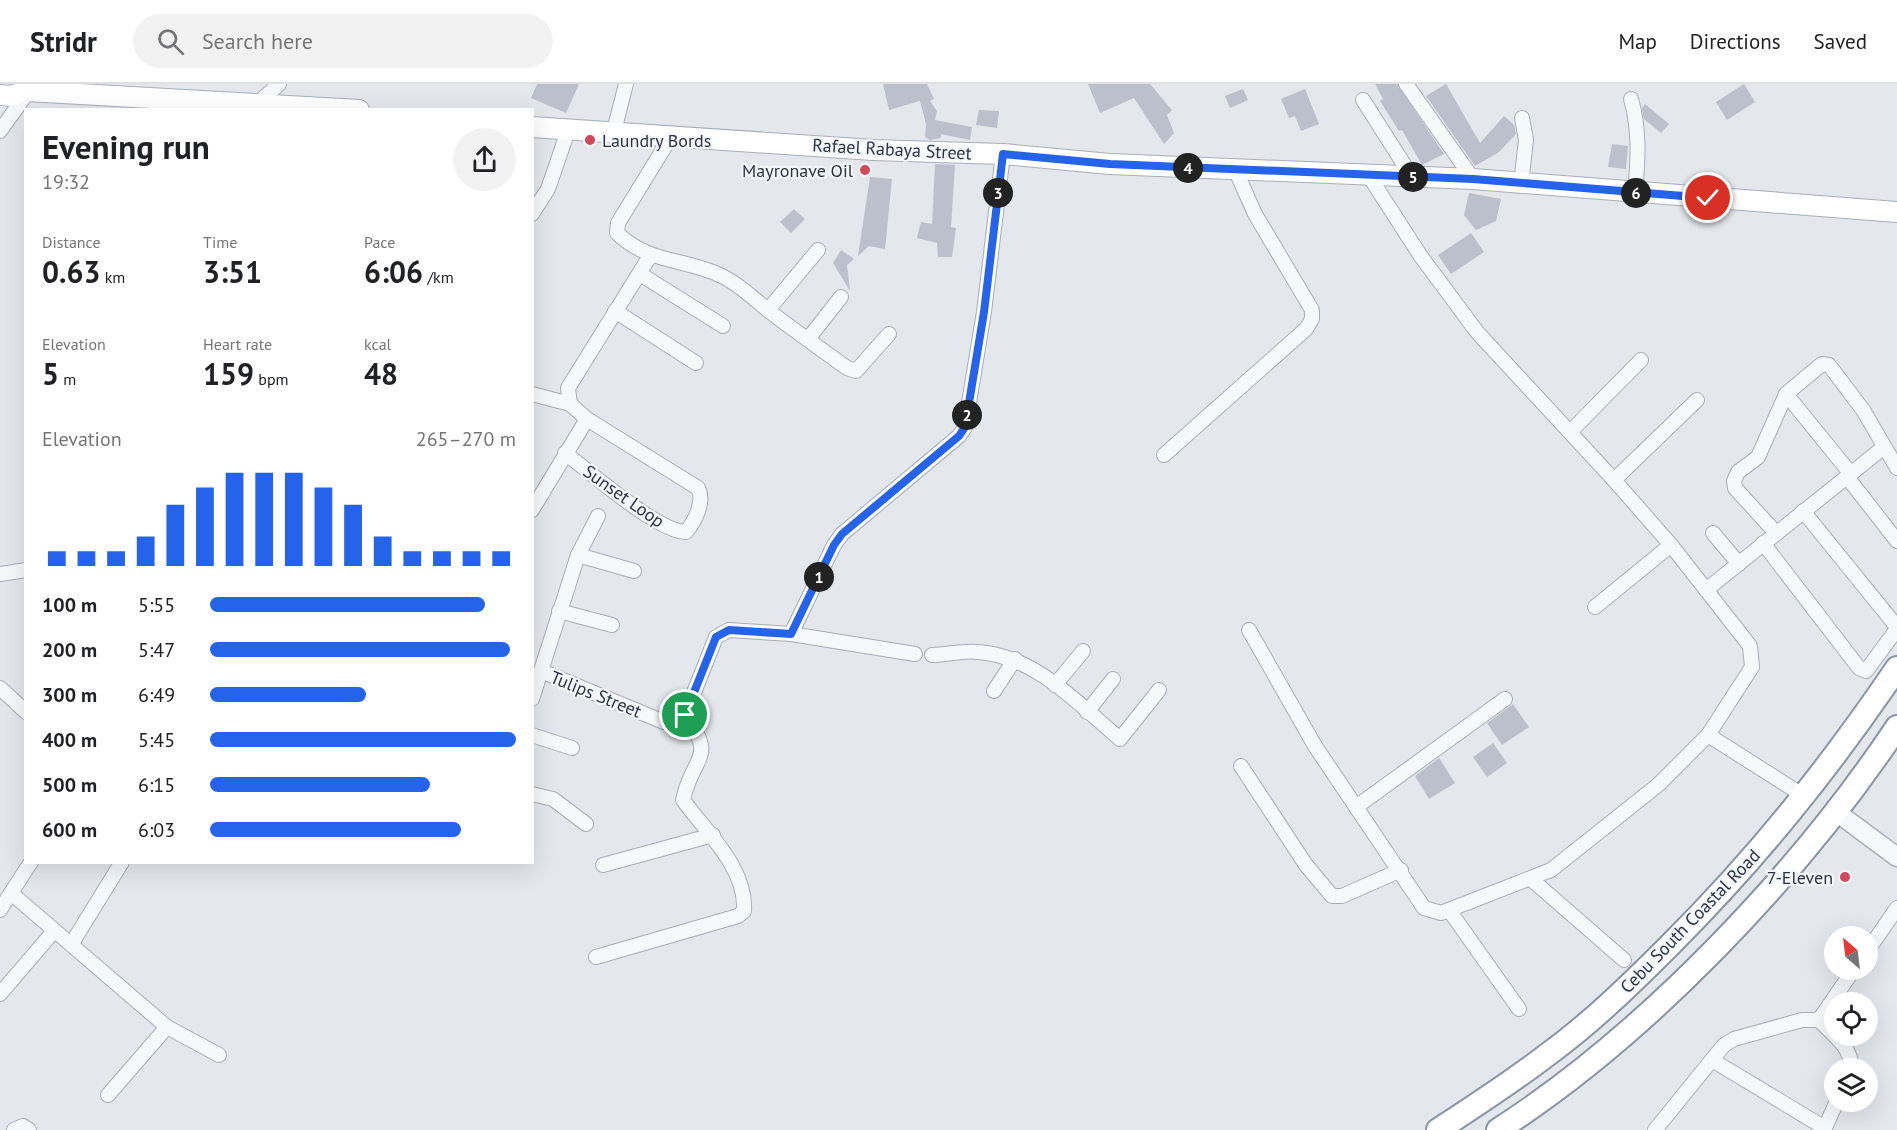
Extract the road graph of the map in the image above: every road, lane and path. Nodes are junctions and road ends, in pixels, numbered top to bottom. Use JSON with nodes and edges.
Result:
{"nodes":[{"id":1,"x":279,"y":84,"type":"edge"},
{"id":2,"x":626,"y":84,"type":"edge"},
{"id":3,"x":1406,"y":84,"type":"edge"},
{"id":4,"x":31,"y":88,"type":"edge"},
{"id":5,"x":0,"y":95,"type":"edge"},
{"id":6,"x":1631,"y":99,"type":"dead end"},
{"id":7,"x":1362,"y":100,"type":"dead end"},
{"id":8,"x":258,"y":103,"type":"junction"},
{"id":9,"x":112,"y":104,"type":"edge"},
{"id":10,"x":337,"y":108,"type":"edge"},
{"id":11,"x":1522,"y":118,"type":"dead end"},
{"id":12,"x":534,"y":127,"type":"edge"},
{"id":13,"x":569,"y":128,"type":"junction"},
{"id":14,"x":0,"y":131,"type":"edge"},
{"id":15,"x":614,"y":131,"type":"junction"},
{"id":16,"x":672,"y":135,"type":"junction"},
{"id":17,"x":1003,"y":154,"type":"junction"},
{"id":18,"x":1235,"y":169,"type":"junction"},
{"id":19,"x":1369,"y":176,"type":"junction"},
{"id":20,"x":1412,"y":177,"type":"junction"},
{"id":21,"x":1473,"y":179,"type":"junction"},
{"id":22,"x":1521,"y":184,"type":"junction"},
{"id":23,"x":1635,"y":193,"type":"junction"},
{"id":24,"x":534,"y":211,"type":"edge"},
{"id":25,"x":1897,"y":212,"type":"edge"},
{"id":26,"x":818,"y":250,"type":"dead end"},
{"id":27,"x":651,"y":256,"type":"junction"},
{"id":28,"x":640,"y":274,"type":"junction"},
{"id":29,"x":841,"y":297,"type":"dead end"},
{"id":30,"x":768,"y":310,"type":"junction"},
{"id":31,"x":615,"y":311,"type":"junction"},
{"id":32,"x":723,"y":326,"type":"dead end"},
{"id":33,"x":889,"y":334,"type":"dead end"},
{"id":34,"x":808,"y":339,"type":"junction"},
{"id":35,"x":1641,"y":360,"type":"dead end"},
{"id":36,"x":696,"y":363,"type":"dead end"},
{"id":37,"x":1786,"y":394,"type":"junction"},
{"id":38,"x":534,"y":395,"type":"edge"},
{"id":39,"x":1696,"y":400,"type":"dead end"},
{"id":40,"x":570,"y":404,"type":"junction"},
{"id":41,"x":587,"y":419,"type":"junction"},
{"id":42,"x":1571,"y":431,"type":"junction"},
{"id":43,"x":1884,"y":447,"type":"junction"},
{"id":44,"x":565,"y":453,"type":"junction"},
{"id":45,"x":1164,"y":455,"type":"dead end"},
{"id":46,"x":1897,"y":468,"type":"edge"},
{"id":47,"x":1849,"y":476,"type":"junction"},
{"id":48,"x":1614,"y":480,"type":"junction"},
{"id":49,"x":534,"y":507,"type":"edge"},
{"id":50,"x":1803,"y":511,"type":"junction"},
{"id":51,"x":598,"y":516,"type":"dead end"},
{"id":52,"x":1713,"y":533,"type":"dead end"},
{"id":53,"x":1776,"y":533,"type":"junction"},
{"id":54,"x":1897,"y":541,"type":"edge"},
{"id":55,"x":1762,"y":543,"type":"junction"},
{"id":56,"x":1671,"y":545,"type":"junction"},
{"id":57,"x":578,"y":555,"type":"junction"},
{"id":58,"x":1738,"y":564,"type":"junction"},
{"id":59,"x":24,"y":570,"type":"edge"},
{"id":60,"x":634,"y":571,"type":"dead end"},
{"id":61,"x":0,"y":574,"type":"edge"},
{"id":62,"x":1706,"y":590,"type":"junction"},
{"id":63,"x":1595,"y":606,"type":"dead end"},
{"id":64,"x":559,"y":611,"type":"junction"},
{"id":65,"x":612,"y":625,"type":"dead end"},
{"id":66,"x":1897,"y":628,"type":"edge"},
{"id":67,"x":1249,"y":630,"type":"dead end"},
{"id":68,"x":791,"y":634,"type":"junction"},
{"id":69,"x":1083,"y":651,"type":"dead end"},
{"id":70,"x":915,"y":654,"type":"dead end"},
{"id":71,"x":932,"y":655,"type":"dead end"},
{"id":72,"x":1015,"y":659,"type":"junction"},
{"id":73,"x":1897,"y":668,"type":"edge"},
{"id":74,"x":541,"y":671,"type":"junction"},
{"id":75,"x":1113,"y":679,"type":"dead end"},
{"id":76,"x":1055,"y":685,"type":"junction"},
{"id":77,"x":0,"y":688,"type":"edge"},
{"id":78,"x":1159,"y":690,"type":"dead end"},
{"id":79,"x":994,"y":692,"type":"dead end"},
{"id":80,"x":534,"y":693,"type":"edge"},
{"id":81,"x":1505,"y":699,"type":"dead end"},
{"id":82,"x":24,"y":710,"type":"edge"},
{"id":83,"x":1087,"y":712,"type":"junction"},
{"id":84,"x":685,"y":715,"type":"junction"},
{"id":85,"x":1897,"y":727,"type":"edge"},
{"id":86,"x":1708,"y":735,"type":"junction"},
{"id":87,"x":534,"y":736,"type":"edge"},
{"id":88,"x":572,"y":748,"type":"dead end"},
{"id":89,"x":1241,"y":766,"type":"dead end"},
{"id":90,"x":534,"y":794,"type":"edge"},
{"id":91,"x":1804,"y":796,"type":"junction"},
{"id":92,"x":1356,"y":807,"type":"junction"},
{"id":93,"x":1835,"y":811,"type":"junction"},
{"id":94,"x":586,"y":824,"type":"dead end"},
{"id":95,"x":713,"y":835,"type":"junction"},
{"id":96,"x":1897,"y":857,"type":"edge"},
{"id":97,"x":30,"y":864,"type":"edge"},
{"id":98,"x":121,"y":864,"type":"edge"},
{"id":99,"x":603,"y":865,"type":"dead end"},
{"id":100,"x":1401,"y":870,"type":"junction"},
{"id":101,"x":1531,"y":879,"type":"junction"},
{"id":102,"x":11,"y":893,"type":"junction"},
{"id":103,"x":1897,"y":908,"type":"edge"},
{"id":104,"x":0,"y":910,"type":"edge"},
{"id":105,"x":1449,"y":910,"type":"junction"},
{"id":106,"x":54,"y":931,"type":"junction"},
{"id":107,"x":1878,"y":936,"type":"edge"},
{"id":108,"x":72,"y":943,"type":"junction"},
{"id":109,"x":596,"y":957,"type":"dead end"},
{"id":110,"x":1624,"y":960,"type":"dead end"},
{"id":111,"x":1846,"y":980,"type":"edge"},
{"id":112,"x":0,"y":994,"type":"edge"},
{"id":113,"x":1519,"y":1009,"type":"dead end"},
{"id":114,"x":1819,"y":1020,"type":"junction"},
{"id":115,"x":167,"y":1027,"type":"junction"},
{"id":116,"x":219,"y":1055,"type":"dead end"},
{"id":117,"x":1851,"y":1058,"type":"edge"},
{"id":118,"x":1712,"y":1060,"type":"junction"},
{"id":119,"x":108,"y":1095,"type":"dead end"},
{"id":120,"x":1832,"y":1112,"type":"edge"},
{"id":121,"x":1657,"y":1126,"type":"edge"},
{"id":122,"x":1824,"y":1129,"type":"edge"},
{"id":123,"x":14,"y":1130,"type":"edge"},
{"id":124,"x":29,"y":1130,"type":"edge"},
{"id":125,"x":1438,"y":1130,"type":"edge"},
{"id":126,"x":1498,"y":1130,"type":"edge"},
{"id":127,"x":1673,"y":1130,"type":"edge"}],
"edges":[{"from":1,"to":8,"type":"street"},
{"from":2,"to":15,"type":"street"},
{"from":3,"to":21,"type":"street"},
{"from":4,"to":5,"type":"main road"},
{"from":4,"to":9,"type":"main road"},
{"from":4,"to":14,"type":"street"},
{"from":6,"to":23,"type":"street"},
{"from":7,"to":20,"type":"street"},
{"from":8,"to":9,"type":"main road"},
{"from":8,"to":10,"type":"main road"},
{"from":11,"to":22,"type":"street"},
{"from":12,"to":13,"type":"main road","name":"Rafael Rabaya Street"},
{"from":13,"to":15,"type":"main road","name":"Rafael Rabaya Street"},
{"from":13,"to":24,"type":"street"},
{"from":15,"to":16,"type":"main road","name":"Rafael Rabaya Street"},
{"from":16,"to":17,"type":"main road","name":"Rafael Rabaya Street"},
{"from":16,"to":27,"type":"street"},
{"from":17,"to":18,"type":"main road","name":"Rafael Rabaya Street"},
{"from":17,"to":68,"type":"street"},
{"from":18,"to":19,"type":"main road","name":"Rafael Rabaya Street"},
{"from":18,"to":45,"type":"street"},
{"from":19,"to":20,"type":"main road","name":"Rafael Rabaya Street"},
{"from":19,"to":42,"type":"street"},
{"from":20,"to":21,"type":"main road","name":"Rafael Rabaya Street"},
{"from":21,"to":22,"type":"main road","name":"Rafael Rabaya Street"},
{"from":22,"to":23,"type":"main road","name":"Rafael Rabaya Street"},
{"from":23,"to":25,"type":"main road","name":"Rafael Rabaya Street"},
{"from":26,"to":30,"type":"street"},
{"from":27,"to":28,"type":"street"},
{"from":27,"to":30,"type":"street"},
{"from":28,"to":31,"type":"street"},
{"from":28,"to":32,"type":"street"},
{"from":29,"to":34,"type":"street"},
{"from":30,"to":34,"type":"street"},
{"from":31,"to":36,"type":"street"},
{"from":31,"to":40,"type":"street"},
{"from":33,"to":34,"type":"street"},
{"from":35,"to":42,"type":"street"},
{"from":37,"to":43,"type":"street"},
{"from":37,"to":47,"type":"street"},
{"from":37,"to":53,"type":"street"},
{"from":38,"to":40,"type":"street"},
{"from":39,"to":48,"type":"street"},
{"from":40,"to":41,"type":"street"},
{"from":41,"to":44,"type":"street"},
{"from":41,"to":44,"type":"street","name":"Sunset Loop"},
{"from":42,"to":48,"type":"street"},
{"from":43,"to":46,"type":"street"},
{"from":43,"to":47,"type":"street"},
{"from":44,"to":49,"type":"street"},
{"from":47,"to":50,"type":"street"},
{"from":47,"to":54,"type":"street"},
{"from":48,"to":56,"type":"street"},
{"from":50,"to":53,"type":"street"},
{"from":50,"to":66,"type":"street"},
{"from":51,"to":57,"type":"street"},
{"from":52,"to":58,"type":"street"},
{"from":53,"to":55,"type":"street"},
{"from":55,"to":58,"type":"street"},
{"from":55,"to":66,"type":"street"},
{"from":56,"to":62,"type":"street"},
{"from":56,"to":63,"type":"street"},
{"from":57,"to":60,"type":"street"},
{"from":57,"to":64,"type":"street"},
{"from":58,"to":62,"type":"street"},
{"from":59,"to":61,"type":"street"},
{"from":62,"to":86,"type":"street"},
{"from":64,"to":65,"type":"street"},
{"from":64,"to":74,"type":"street"},
{"from":67,"to":92,"type":"street"},
{"from":68,"to":70,"type":"street"},
{"from":68,"to":84,"type":"street"},
{"from":69,"to":76,"type":"street"},
{"from":71,"to":72,"type":"street"},
{"from":72,"to":76,"type":"street"},
{"from":72,"to":79,"type":"street"},
{"from":73,"to":91,"type":"highway","name":"Cebu South Coastal Road"},
{"from":74,"to":80,"type":"street"},
{"from":74,"to":84,"type":"street","name":"Tulips Street"},
{"from":75,"to":83,"type":"street"},
{"from":76,"to":83,"type":"street"},
{"from":77,"to":82,"type":"street"},
{"from":78,"to":83,"type":"street"},
{"from":81,"to":92,"type":"street"},
{"from":84,"to":95,"type":"street"},
{"from":85,"to":93,"type":"highway","name":"Cebu South Coastal Road"},
{"from":86,"to":91,"type":"street"},
{"from":86,"to":101,"type":"street"},
{"from":87,"to":88,"type":"street"},
{"from":89,"to":100,"type":"street"},
{"from":90,"to":94,"type":"street"},
{"from":91,"to":125,"type":"highway","name":"Cebu South Coastal Road"},
{"from":92,"to":100,"type":"street"},
{"from":93,"to":96,"type":"street"},
{"from":93,"to":126,"type":"highway","name":"Cebu South Coastal Road"},
{"from":95,"to":99,"type":"street"},
{"from":95,"to":109,"type":"street"},
{"from":97,"to":102,"type":"street"},
{"from":98,"to":108,"type":"street"},
{"from":100,"to":105,"type":"street"},
{"from":101,"to":105,"type":"street"},
{"from":101,"to":110,"type":"street"},
{"from":102,"to":104,"type":"street"},
{"from":102,"to":106,"type":"street"},
{"from":103,"to":107,"type":"street"},
{"from":105,"to":113,"type":"street"},
{"from":106,"to":108,"type":"street"},
{"from":106,"to":112,"type":"street"},
{"from":108,"to":115,"type":"street"},
{"from":111,"to":114,"type":"street"},
{"from":114,"to":117,"type":"street"},
{"from":114,"to":118,"type":"street"},
{"from":115,"to":116,"type":"street"},
{"from":115,"to":119,"type":"street"},
{"from":118,"to":121,"type":"street"},
{"from":118,"to":122,"type":"street"},
{"from":120,"to":122,"type":"street"},
{"from":121,"to":127,"type":"street"},
{"from":123,"to":124,"type":"street"}]}
